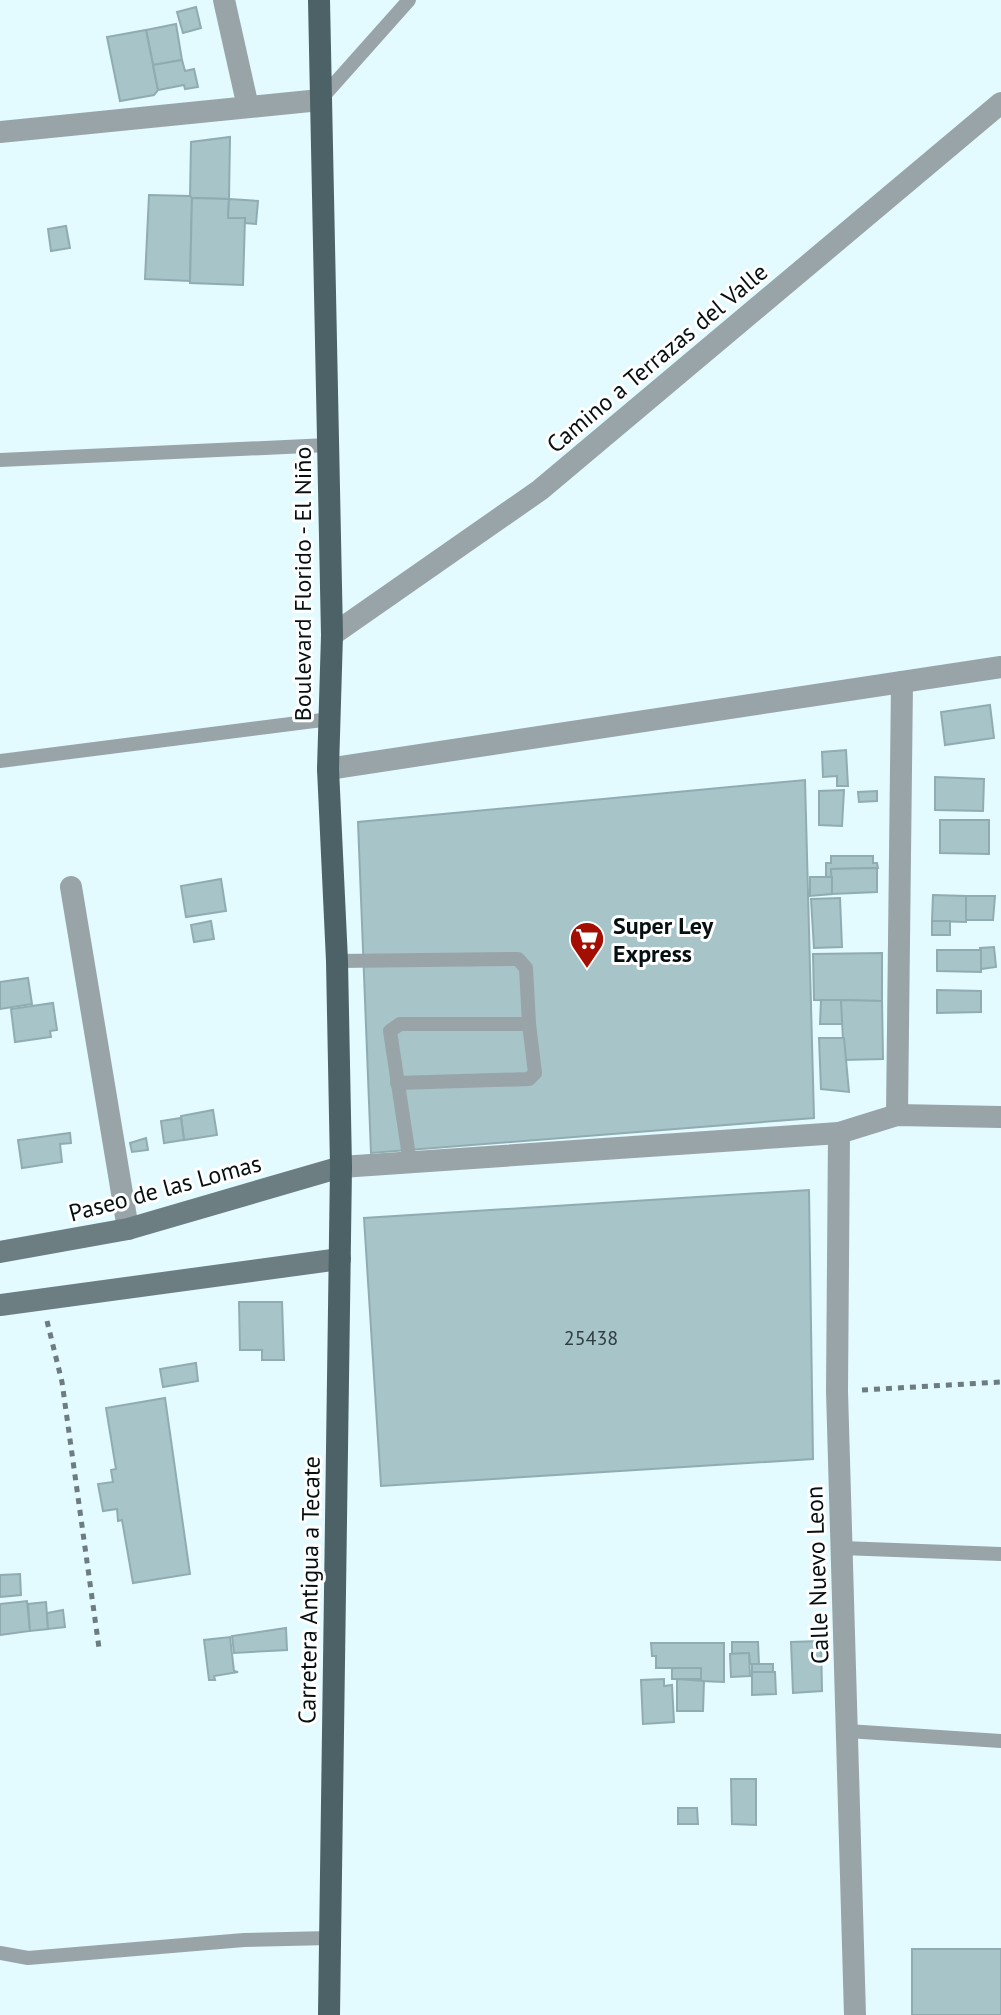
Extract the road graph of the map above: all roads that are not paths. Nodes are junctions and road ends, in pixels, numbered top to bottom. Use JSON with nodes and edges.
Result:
{"nodes":[{"id":1,"x":224,"y":0,"type":"edge"},
{"id":2,"x":319,"y":0,"type":"edge"},
{"id":3,"x":409,"y":0,"type":"edge"},
{"id":4,"x":320,"y":100,"type":"junction"},
{"id":5,"x":1001,"y":103,"type":"edge"},
{"id":6,"x":248,"y":107,"type":"junction"},
{"id":7,"x":0,"y":132,"type":"edge"},
{"id":8,"x":328,"y":445,"type":"junction"},
{"id":9,"x":0,"y":460,"type":"edge"},
{"id":10,"x":332,"y":635,"type":"junction"},
{"id":11,"x":1001,"y":667,"type":"edge"},
{"id":12,"x":902,"y":682,"type":"junction"},
{"id":13,"x":330,"y":719,"type":"junction"},
{"id":14,"x":0,"y":761,"type":"edge"},
{"id":15,"x":328,"y":769,"type":"junction"},
{"id":16,"x":71,"y":887,"type":"dead end"},
{"id":17,"x":337,"y":961,"type":"junction"},
{"id":18,"x":529,"y":1024,"type":"junction"},
{"id":19,"x":397,"y":1083,"type":"junction"},
{"id":20,"x":897,"y":1115,"type":"junction"},
{"id":21,"x":1001,"y":1117,"type":"edge"},
{"id":22,"x":839,"y":1133,"type":"junction"},
{"id":23,"x":410,"y":1163,"type":"junction"},
{"id":24,"x":341,"y":1167,"type":"junction"},
{"id":25,"x":128,"y":1229,"type":"junction"},
{"id":26,"x":0,"y":1252,"type":"edge"},
{"id":27,"x":340,"y":1259,"type":"junction"},
{"id":28,"x":0,"y":1305,"type":"edge"},
{"id":29,"x":842,"y":1548,"type":"junction"},
{"id":30,"x":1001,"y":1554,"type":"edge"},
{"id":31,"x":847,"y":1731,"type":"junction"},
{"id":32,"x":1001,"y":1741,"type":"edge"},
{"id":33,"x":330,"y":1938,"type":"junction"},
{"id":34,"x":0,"y":1953,"type":"edge"},
{"id":35,"x":329,"y":2015,"type":"edge"},
{"id":36,"x":855,"y":2015,"type":"edge"}],
"edges":[{"from":1,"to":6,"type":"street"},
{"from":2,"to":4,"type":"main road","name":"Boulevard Florido - El Niño"},
{"from":3,"to":4,"type":"lane"},
{"from":4,"to":6,"type":"street"},
{"from":4,"to":8,"type":"main road","name":"Boulevard Florido - El Niño"},
{"from":5,"to":10,"type":"street","name":"Camino a Terrazas del Valle"},
{"from":6,"to":7,"type":"street"},
{"from":8,"to":9,"type":"lane"},
{"from":8,"to":10,"type":"main road","name":"Boulevard Florido - El Niño"},
{"from":10,"to":13,"type":"main road","name":"Boulevard Florido - El Niño"},
{"from":11,"to":12,"type":"street"},
{"from":12,"to":15,"type":"street"},
{"from":12,"to":20,"type":"street"},
{"from":13,"to":14,"type":"lane"},
{"from":13,"to":15,"type":"main road","name":"Boulevard Florido - El Niño"},
{"from":15,"to":17,"type":"main road","name":"Boulevard Florido - El Niño"},
{"from":16,"to":25,"type":"street"},
{"from":17,"to":18,"type":"lane"},
{"from":17,"to":24,"type":"main road","name":"Boulevard Florido - El Niño"},
{"from":18,"to":19,"type":"lane"},
{"from":18,"to":19,"type":"lane"},
{"from":19,"to":23,"type":"lane"},
{"from":20,"to":21,"type":"street"},
{"from":20,"to":22,"type":"street"},
{"from":22,"to":23,"type":"street"},
{"from":22,"to":29,"type":"street","name":"Calle Nuevo Leon"},
{"from":23,"to":24,"type":"street"},
{"from":24,"to":25,"type":"main road","name":"Paseo de las Lomas"},
{"from":24,"to":27,"type":"main road","name":"Carretera Antigua a Tecate"},
{"from":25,"to":26,"type":"main road","name":"Paseo de las Lomas"},
{"from":27,"to":28,"type":"main road"},
{"from":27,"to":33,"type":"main road","name":"Carretera Antigua a Tecate"},
{"from":29,"to":30,"type":"lane"},
{"from":29,"to":31,"type":"street","name":"Calle Nuevo Leon"},
{"from":31,"to":32,"type":"lane"},
{"from":31,"to":36,"type":"street","name":"Calle Nuevo Leon"},
{"from":33,"to":34,"type":"lane"},
{"from":33,"to":35,"type":"main road","name":"Carretera Antigua a Tecate"}]}
